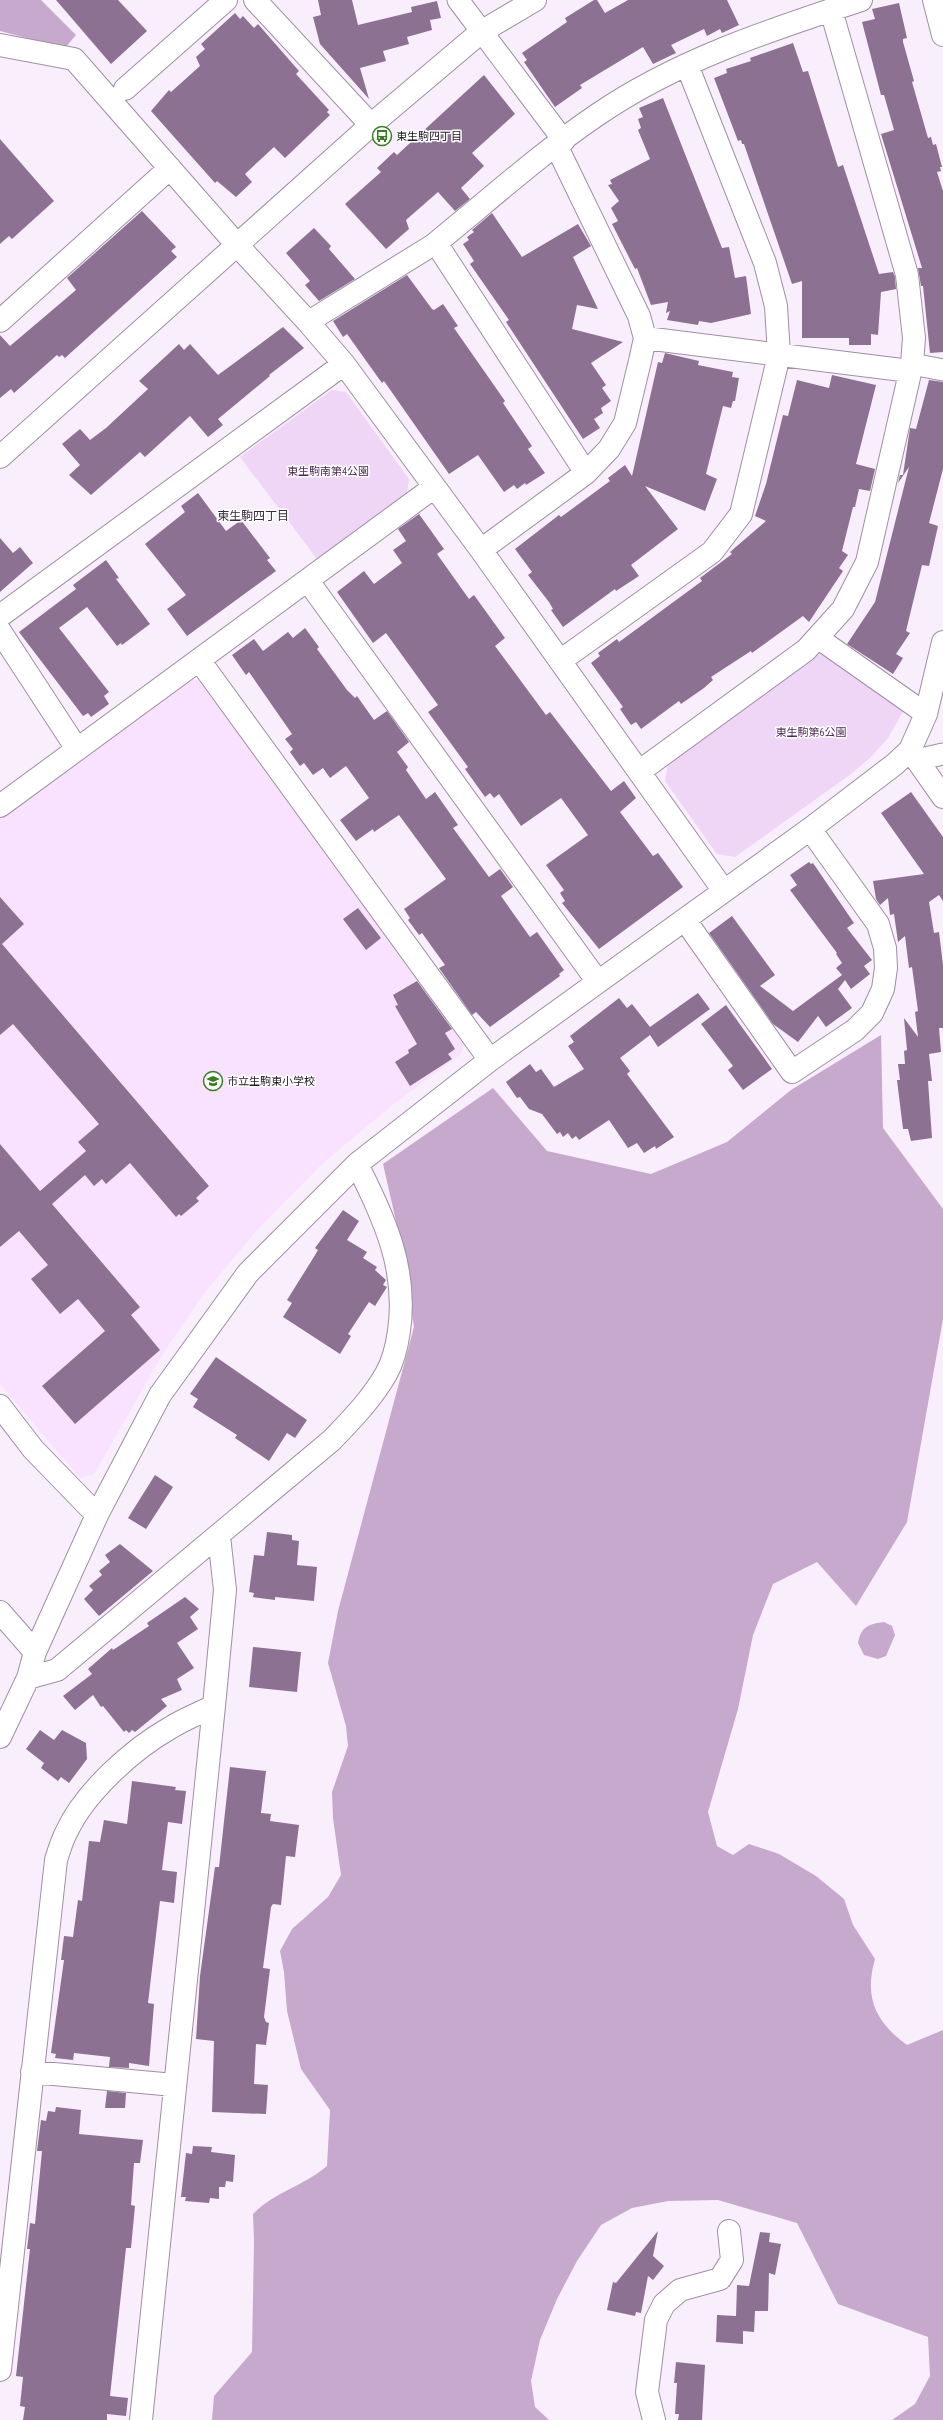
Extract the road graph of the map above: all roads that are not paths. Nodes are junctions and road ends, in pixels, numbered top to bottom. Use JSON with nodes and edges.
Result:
{"nodes":[{"id":1,"x":226,"y":0,"type":"edge"},
{"id":2,"x":255,"y":0,"type":"edge"},
{"id":3,"x":458,"y":0,"type":"edge"},
{"id":4,"x":535,"y":0,"type":"edge"},
{"id":5,"x":861,"y":0,"type":"edge"},
{"id":6,"x":934,"y":0,"type":"edge"},
{"id":7,"x":831,"y":10,"type":"junction"},
{"id":8,"x":481,"y":32,"type":"junction"},
{"id":9,"x":943,"y":36,"type":"edge"},
{"id":10,"x":0,"y":45,"type":"edge"},
{"id":11,"x":687,"y":66,"type":"junction"},
{"id":12,"x":124,"y":89,"type":"dead end"},
{"id":13,"x":371,"y":125,"type":"junction"},
{"id":14,"x":560,"y":143,"type":"junction"},
{"id":15,"x":170,"y":168,"type":"junction"},
{"id":16,"x":436,"y":243,"type":"junction"},
{"id":17,"x":238,"y":246,"type":"junction"},
{"id":18,"x":0,"y":321,"type":"edge"},
{"id":19,"x":308,"y":322,"type":"junction"},
{"id":20,"x":645,"y":338,"type":"junction"},
{"id":21,"x":780,"y":355,"type":"junction"},
{"id":22,"x":344,"y":364,"type":"junction"},
{"id":23,"x":911,"y":368,"type":"junction"},
{"id":24,"x":943,"y":370,"type":"edge"},
{"id":25,"x":0,"y":458,"type":"edge"},
{"id":26,"x":586,"y":473,"type":"junction"},
{"id":27,"x":434,"y":488,"type":"junction"},
{"id":28,"x":480,"y":550,"type":"junction"},
{"id":29,"x":308,"y":581,"type":"junction"},
{"id":30,"x":0,"y":616,"type":"edge"},
{"id":31,"x":0,"y":631,"type":"edge"},
{"id":32,"x":818,"y":638,"type":"junction"},
{"id":33,"x":943,"y":642,"type":"edge"},
{"id":34,"x":198,"y":660,"type":"junction"},
{"id":35,"x":560,"y":661,"type":"junction"},
{"id":36,"x":926,"y":714,"type":"junction"},
{"id":37,"x":77,"y":749,"type":"junction"},
{"id":38,"x":943,"y":754,"type":"edge"},
{"id":39,"x":913,"y":755,"type":"junction"},
{"id":40,"x":640,"y":771,"type":"junction"},
{"id":41,"x":943,"y":797,"type":"edge"},
{"id":42,"x":0,"y":806,"type":"edge"},
{"id":43,"x":810,"y":830,"type":"junction"},
{"id":44,"x":724,"y":891,"type":"junction"},
{"id":45,"x":685,"y":920,"type":"junction"},
{"id":46,"x":598,"y":982,"type":"junction"},
{"id":47,"x":490,"y":1060,"type":"junction"},
{"id":48,"x":357,"y":1164,"type":"junction"},
{"id":49,"x":0,"y":1406,"type":"edge"},
{"id":50,"x":97,"y":1515,"type":"junction"},
{"id":51,"x":219,"y":1536,"type":"junction"},
{"id":52,"x":0,"y":1612,"type":"edge"},
{"id":53,"x":34,"y":1652,"type":"junction"},
{"id":54,"x":28,"y":1678,"type":"junction"},
{"id":55,"x":214,"y":1706,"type":"junction"},
{"id":56,"x":0,"y":1737,"type":"edge"},
{"id":57,"x":32,"y":2072,"type":"junction"},
{"id":58,"x":174,"y":2085,"type":"junction"},
{"id":59,"x":729,"y":2231,"type":"dead end"},
{"id":60,"x":0,"y":2370,"type":"edge"},
{"id":61,"x":141,"y":2420,"type":"edge"},
{"id":62,"x":654,"y":2420,"type":"edge"}],
"edges":[{"from":1,"to":12,"type":"street"},
{"from":2,"to":13,"type":"street"},
{"from":3,"to":8,"type":"street"},
{"from":4,"to":8,"type":"street"},
{"from":5,"to":7,"type":"street"},
{"from":6,"to":9,"type":"street"},
{"from":7,"to":11,"type":"street"},
{"from":7,"to":23,"type":"street"},
{"from":8,"to":13,"type":"street"},
{"from":8,"to":14,"type":"street"},
{"from":10,"to":15,"type":"street"},
{"from":11,"to":14,"type":"street"},
{"from":11,"to":21,"type":"street"},
{"from":13,"to":17,"type":"street"},
{"from":14,"to":16,"type":"street"},
{"from":14,"to":20,"type":"street"},
{"from":15,"to":17,"type":"street"},
{"from":15,"to":18,"type":"street"},
{"from":16,"to":19,"type":"street"},
{"from":16,"to":26,"type":"street"},
{"from":17,"to":19,"type":"street"},
{"from":17,"to":25,"type":"street"},
{"from":19,"to":22,"type":"street"},
{"from":20,"to":21,"type":"street"},
{"from":20,"to":26,"type":"street"},
{"from":21,"to":23,"type":"street"},
{"from":21,"to":35,"type":"street"},
{"from":22,"to":27,"type":"street"},
{"from":22,"to":30,"type":"street"},
{"from":23,"to":24,"type":"street"},
{"from":23,"to":32,"type":"street"},
{"from":26,"to":28,"type":"street"},
{"from":27,"to":28,"type":"street"},
{"from":27,"to":29,"type":"street"},
{"from":28,"to":35,"type":"street"},
{"from":29,"to":34,"type":"street"},
{"from":29,"to":46,"type":"street"},
{"from":31,"to":37,"type":"street"},
{"from":32,"to":36,"type":"street"},
{"from":32,"to":40,"type":"street"},
{"from":33,"to":36,"type":"street"},
{"from":34,"to":37,"type":"street"},
{"from":34,"to":47,"type":"street"},
{"from":35,"to":40,"type":"street"},
{"from":36,"to":39,"type":"street"},
{"from":37,"to":42,"type":"street"},
{"from":38,"to":39,"type":"street"},
{"from":39,"to":41,"type":"street"},
{"from":39,"to":43,"type":"street"},
{"from":40,"to":44,"type":"street"},
{"from":43,"to":44,"type":"street"},
{"from":43,"to":45,"type":"street"},
{"from":44,"to":45,"type":"street"},
{"from":45,"to":46,"type":"street"},
{"from":46,"to":47,"type":"street"},
{"from":47,"to":48,"type":"street"},
{"from":48,"to":50,"type":"street"},
{"from":48,"to":51,"type":"street"},
{"from":49,"to":50,"type":"street"},
{"from":50,"to":53,"type":"street"},
{"from":51,"to":54,"type":"street"},
{"from":51,"to":55,"type":"street"},
{"from":52,"to":53,"type":"street"},
{"from":53,"to":54,"type":"street"},
{"from":54,"to":56,"type":"street"},
{"from":55,"to":57,"type":"street"},
{"from":55,"to":58,"type":"street"},
{"from":57,"to":58,"type":"street"},
{"from":57,"to":60,"type":"street"},
{"from":58,"to":61,"type":"street"},
{"from":59,"to":62,"type":"street"}]}
